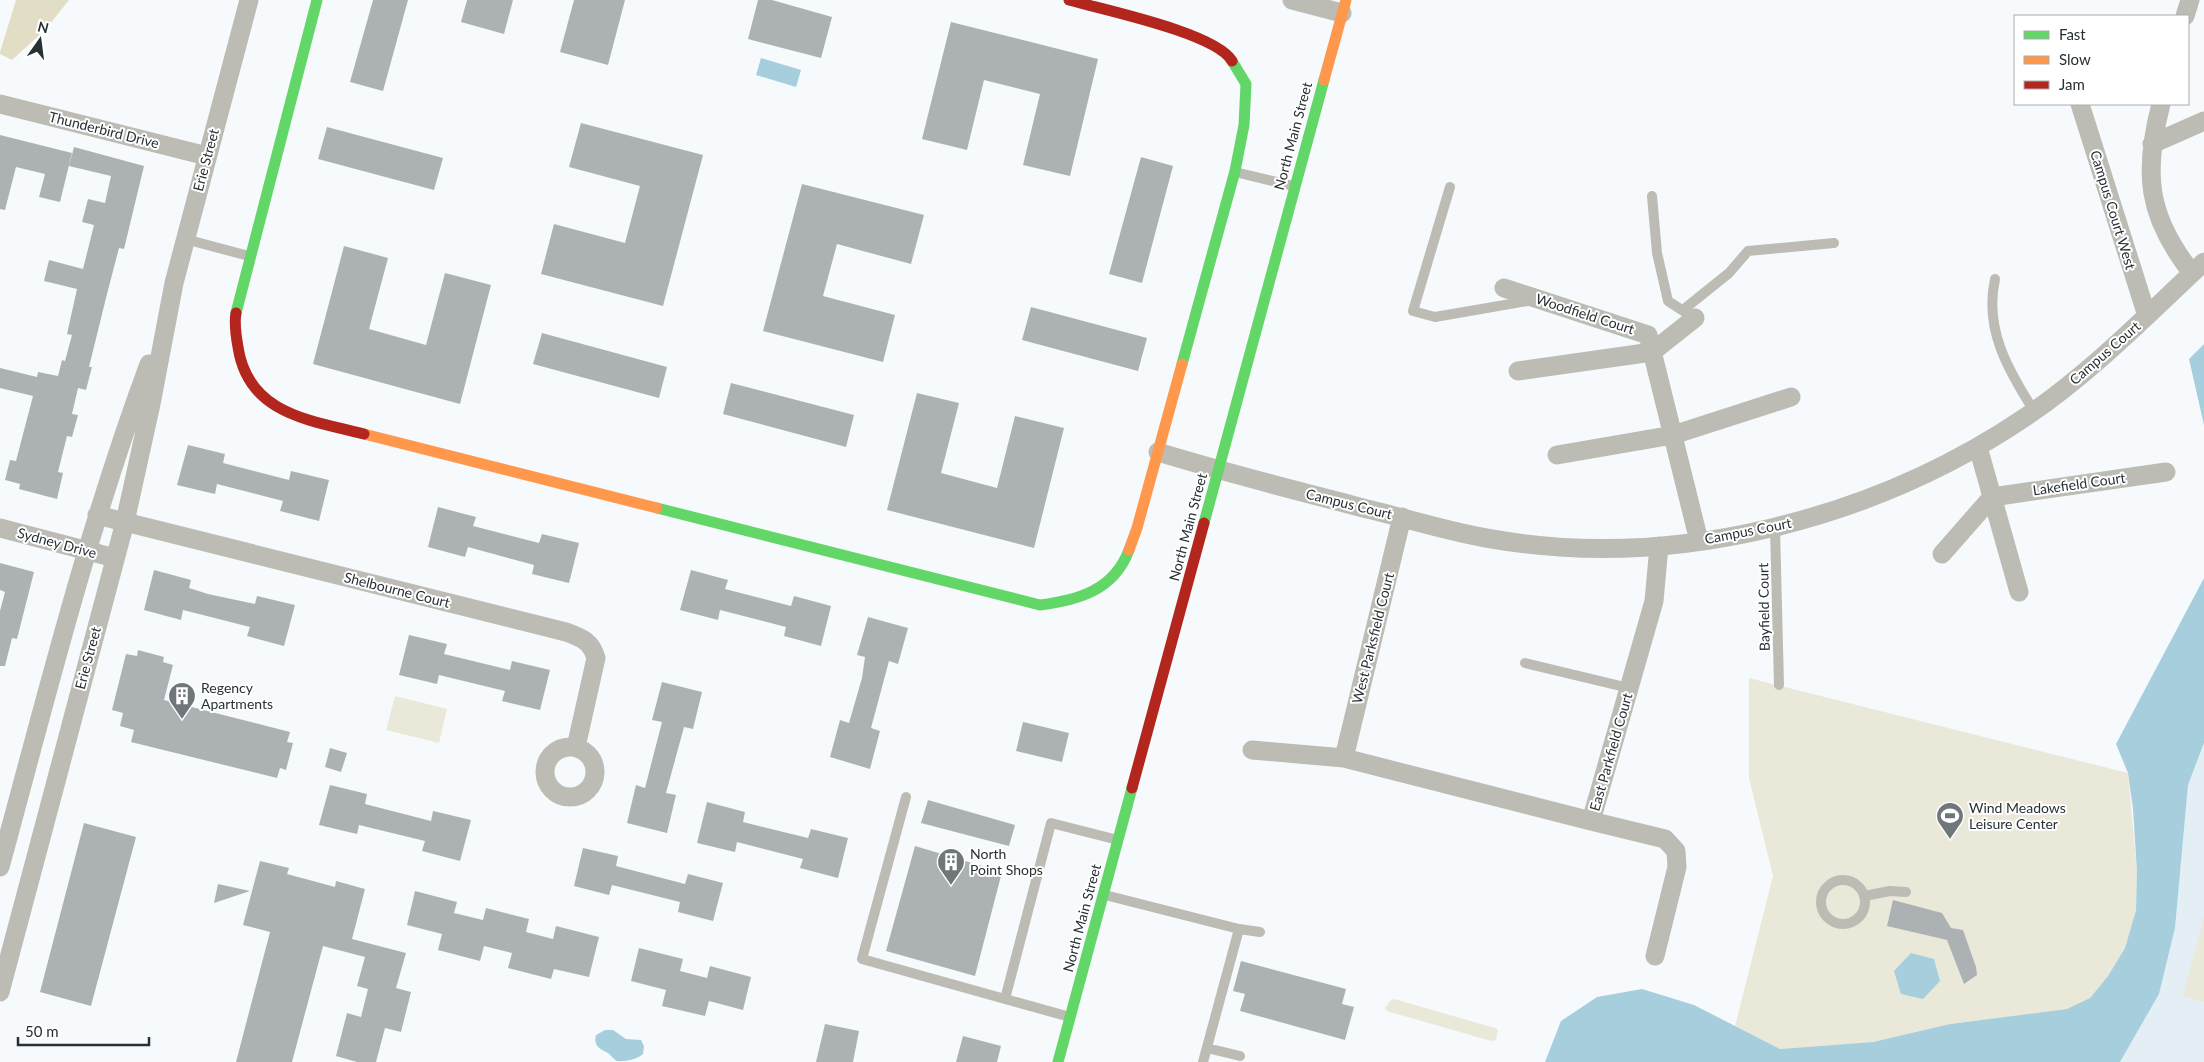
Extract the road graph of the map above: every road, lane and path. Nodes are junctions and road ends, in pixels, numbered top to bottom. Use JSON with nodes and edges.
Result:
{"nodes":[{"id":1,"x":249,"y":0,"type":"edge"},
{"id":2,"x":317,"y":0,"type":"edge"},
{"id":3,"x":1069,"y":0,"type":"edge"},
{"id":4,"x":1292,"y":0,"type":"edge"},
{"id":5,"x":2190,"y":0,"type":"edge"},
{"id":6,"x":1344,"y":6,"type":"edge"},
{"id":7,"x":2185,"y":15,"type":"edge"},
{"id":8,"x":0,"y":104,"type":"edge"},
{"id":9,"x":2080,"y":105,"type":"edge"},
{"id":10,"x":2161,"y":105,"type":"edge"},
{"id":11,"x":2204,"y":121,"type":"edge"},
{"id":12,"x":2152,"y":144,"type":"junction"},
{"id":13,"x":207,"y":156,"type":"junction"},
{"id":14,"x":1235,"y":171,"type":"junction"},
{"id":15,"x":1295,"y":187,"type":"junction"},
{"id":16,"x":1450,"y":187,"type":"dead end"},
{"id":17,"x":1652,"y":196,"type":"dead end"},
{"id":18,"x":185,"y":240,"type":"junction"},
{"id":19,"x":1834,"y":243,"type":"dead end"},
{"id":20,"x":251,"y":256,"type":"junction"},
{"id":21,"x":2198,"y":267,"type":"edge"},
{"id":22,"x":1995,"y":279,"type":"dead end"},
{"id":23,"x":1504,"y":288,"type":"dead end"},
{"id":24,"x":1539,"y":299,"type":"junction"},
{"id":25,"x":1689,"y":314,"type":"junction"},
{"id":26,"x":2147,"y":316,"type":"junction"},
{"id":27,"x":165,"y":321,"type":"junction"},
{"id":28,"x":1652,"y":352,"type":"junction"},
{"id":29,"x":1518,"y":371,"type":"dead end"},
{"id":30,"x":1791,"y":397,"type":"dead end"},
{"id":31,"x":2034,"y":411,"type":"junction"},
{"id":32,"x":1673,"y":435,"type":"junction"},
{"id":33,"x":1978,"y":448,"type":"junction"},
{"id":34,"x":1158,"y":452,"type":"junction"},
{"id":35,"x":1557,"y":455,"type":"dead end"},
{"id":36,"x":1218,"y":470,"type":"junction"},
{"id":37,"x":2166,"y":472,"type":"dead end"},
{"id":38,"x":1992,"y":497,"type":"junction"},
{"id":39,"x":97,"y":515,"type":"junction"},
{"id":40,"x":1402,"y":518,"type":"junction"},
{"id":41,"x":125,"y":522,"type":"junction"},
{"id":42,"x":0,"y":528,"type":"edge"},
{"id":43,"x":1775,"y":528,"type":"junction"},
{"id":44,"x":1699,"y":541,"type":"junction"},
{"id":45,"x":1659,"y":546,"type":"junction"},
{"id":46,"x":86,"y":550,"type":"junction"},
{"id":47,"x":1942,"y":554,"type":"dead end"},
{"id":48,"x":115,"y":558,"type":"junction"},
{"id":49,"x":2019,"y":592,"type":"dead end"},
{"id":50,"x":1525,"y":663,"type":"dead end"},
{"id":51,"x":1779,"y":685,"type":"dead end"},
{"id":52,"x":1629,"y":688,"type":"junction"},
{"id":53,"x":576,"y":747,"type":"dead end"},
{"id":54,"x":1252,"y":750,"type":"dead end"},
{"id":55,"x":1344,"y":758,"type":"junction"},
{"id":56,"x":906,"y":797,"type":"dead end"},
{"id":57,"x":1591,"y":821,"type":"junction"},
{"id":58,"x":5,"y":827,"type":"edge"},
{"id":59,"x":40,"y":838,"type":"junction"},
{"id":60,"x":1119,"y":840,"type":"junction"},
{"id":61,"x":0,"y":867,"type":"edge"},
{"id":62,"x":1906,"y":892,"type":"dead end"},
{"id":63,"x":1104,"y":895,"type":"junction"},
{"id":64,"x":1864,"y":896,"type":"junction"},
{"id":65,"x":1239,"y":929,"type":"junction"},
{"id":66,"x":1260,"y":932,"type":"dead end"},
{"id":67,"x":1655,"y":956,"type":"dead end"},
{"id":68,"x":1,"y":983,"type":"edge"},
{"id":69,"x":1006,"y":999,"type":"junction"},
{"id":70,"x":1070,"y":1018,"type":"junction"},
{"id":71,"x":1207,"y":1048,"type":"junction"},
{"id":72,"x":1240,"y":1056,"type":"dead end"},
{"id":73,"x":1058,"y":1062,"type":"edge"},
{"id":74,"x":1203,"y":1062,"type":"edge"}],
"edges":[{"from":1,"to":13,"type":"street","name":"Erie Street"},
{"from":2,"to":20,"type":"street"},
{"from":3,"to":14,"type":"street"},
{"from":4,"to":6,"type":"street"},
{"from":5,"to":7,"type":"street"},
{"from":6,"to":15,"type":"street","name":"North Main Street"},
{"from":8,"to":13,"type":"street","name":"Thunderbird Drive"},
{"from":9,"to":26,"type":"street","name":"Campus Court West"},
{"from":10,"to":12,"type":"street"},
{"from":11,"to":12,"type":"street"},
{"from":12,"to":21,"type":"street"},
{"from":13,"to":18,"type":"street","name":"Erie Street"},
{"from":14,"to":15,"type":"lane"},
{"from":14,"to":34,"type":"street"},
{"from":15,"to":36,"type":"street","name":"North Main Street"},
{"from":16,"to":24,"type":"lane"},
{"from":17,"to":25,"type":"lane"},
{"from":18,"to":20,"type":"lane"},
{"from":18,"to":27,"type":"street","name":"Erie Street"},
{"from":19,"to":25,"type":"lane"},
{"from":20,"to":34,"type":"street"},
{"from":21,"to":26,"type":"street","name":"Campus Court"},
{"from":22,"to":31,"type":"lane"},
{"from":23,"to":24,"type":"street","name":"Woodfield Court"},
{"from":24,"to":28,"type":"street","name":"Woodfield Court"},
{"from":25,"to":28,"type":"street"},
{"from":26,"to":31,"type":"street","name":"Campus Court"},
{"from":27,"to":39,"type":"street","name":"Erie Street"},
{"from":27,"to":41,"type":"street","name":"Erie Street"},
{"from":28,"to":29,"type":"street","name":"Woodfield Court"},
{"from":28,"to":32,"type":"street","name":"Woodfield Court"},
{"from":30,"to":32,"type":"street"},
{"from":31,"to":33,"type":"street","name":"Campus Court"},
{"from":32,"to":35,"type":"street"},
{"from":32,"to":44,"type":"street","name":"Woodfield Court"},
{"from":33,"to":38,"type":"street"},
{"from":33,"to":43,"type":"street","name":"Campus Court"},
{"from":34,"to":36,"type":"street","name":"Campus Court"},
{"from":36,"to":40,"type":"street","name":"Campus Court"},
{"from":36,"to":60,"type":"street","name":"North Main Street"},
{"from":37,"to":38,"type":"street","name":"Lakefield Court"},
{"from":38,"to":47,"type":"street"},
{"from":38,"to":49,"type":"street"},
{"from":39,"to":41,"type":"street","name":"Shelbourne Court"},
{"from":39,"to":46,"type":"street","name":"Erie Street"},
{"from":40,"to":45,"type":"street","name":"Campus Court"},
{"from":40,"to":55,"type":"street","name":"West Parksfield Court"},
{"from":41,"to":48,"type":"street","name":"Erie Street"},
{"from":41,"to":53,"type":"street","name":"Shelbourne Court"},
{"from":42,"to":46,"type":"street","name":"Sydney Drive"},
{"from":43,"to":44,"type":"street","name":"Campus Court"},
{"from":43,"to":51,"type":"lane","name":"Bayfield Court"},
{"from":44,"to":45,"type":"street","name":"Campus Court"},
{"from":45,"to":52,"type":"street","name":"East Parkfield Court"},
{"from":46,"to":48,"type":"street","name":"Sydney Drive"},
{"from":46,"to":58,"type":"street","name":"Erie Street"},
{"from":48,"to":59,"type":"street","name":"Erie Street"},
{"from":50,"to":52,"type":"lane"},
{"from":52,"to":57,"type":"street","name":"East Parkfield Court"},
{"from":54,"to":55,"type":"street"},
{"from":55,"to":57,"type":"street"},
{"from":56,"to":69,"type":"lane"},
{"from":57,"to":67,"type":"street","name":"East Parkfield Court"},
{"from":58,"to":59,"type":"street"},
{"from":58,"to":61,"type":"street","name":"Erie Street"},
{"from":59,"to":68,"type":"street","name":"Erie Street"},
{"from":60,"to":63,"type":"street","name":"North Main Street"},
{"from":60,"to":69,"type":"lane"},
{"from":62,"to":64,"type":"lane"},
{"from":63,"to":65,"type":"lane"},
{"from":63,"to":70,"type":"street","name":"North Main Street"},
{"from":64,"to":64,"type":"lane"},
{"from":65,"to":66,"type":"lane"},
{"from":65,"to":71,"type":"lane"},
{"from":69,"to":70,"type":"lane"},
{"from":70,"to":73,"type":"street","name":"North Main Street"},
{"from":71,"to":72,"type":"lane"},
{"from":71,"to":74,"type":"lane"}]}
